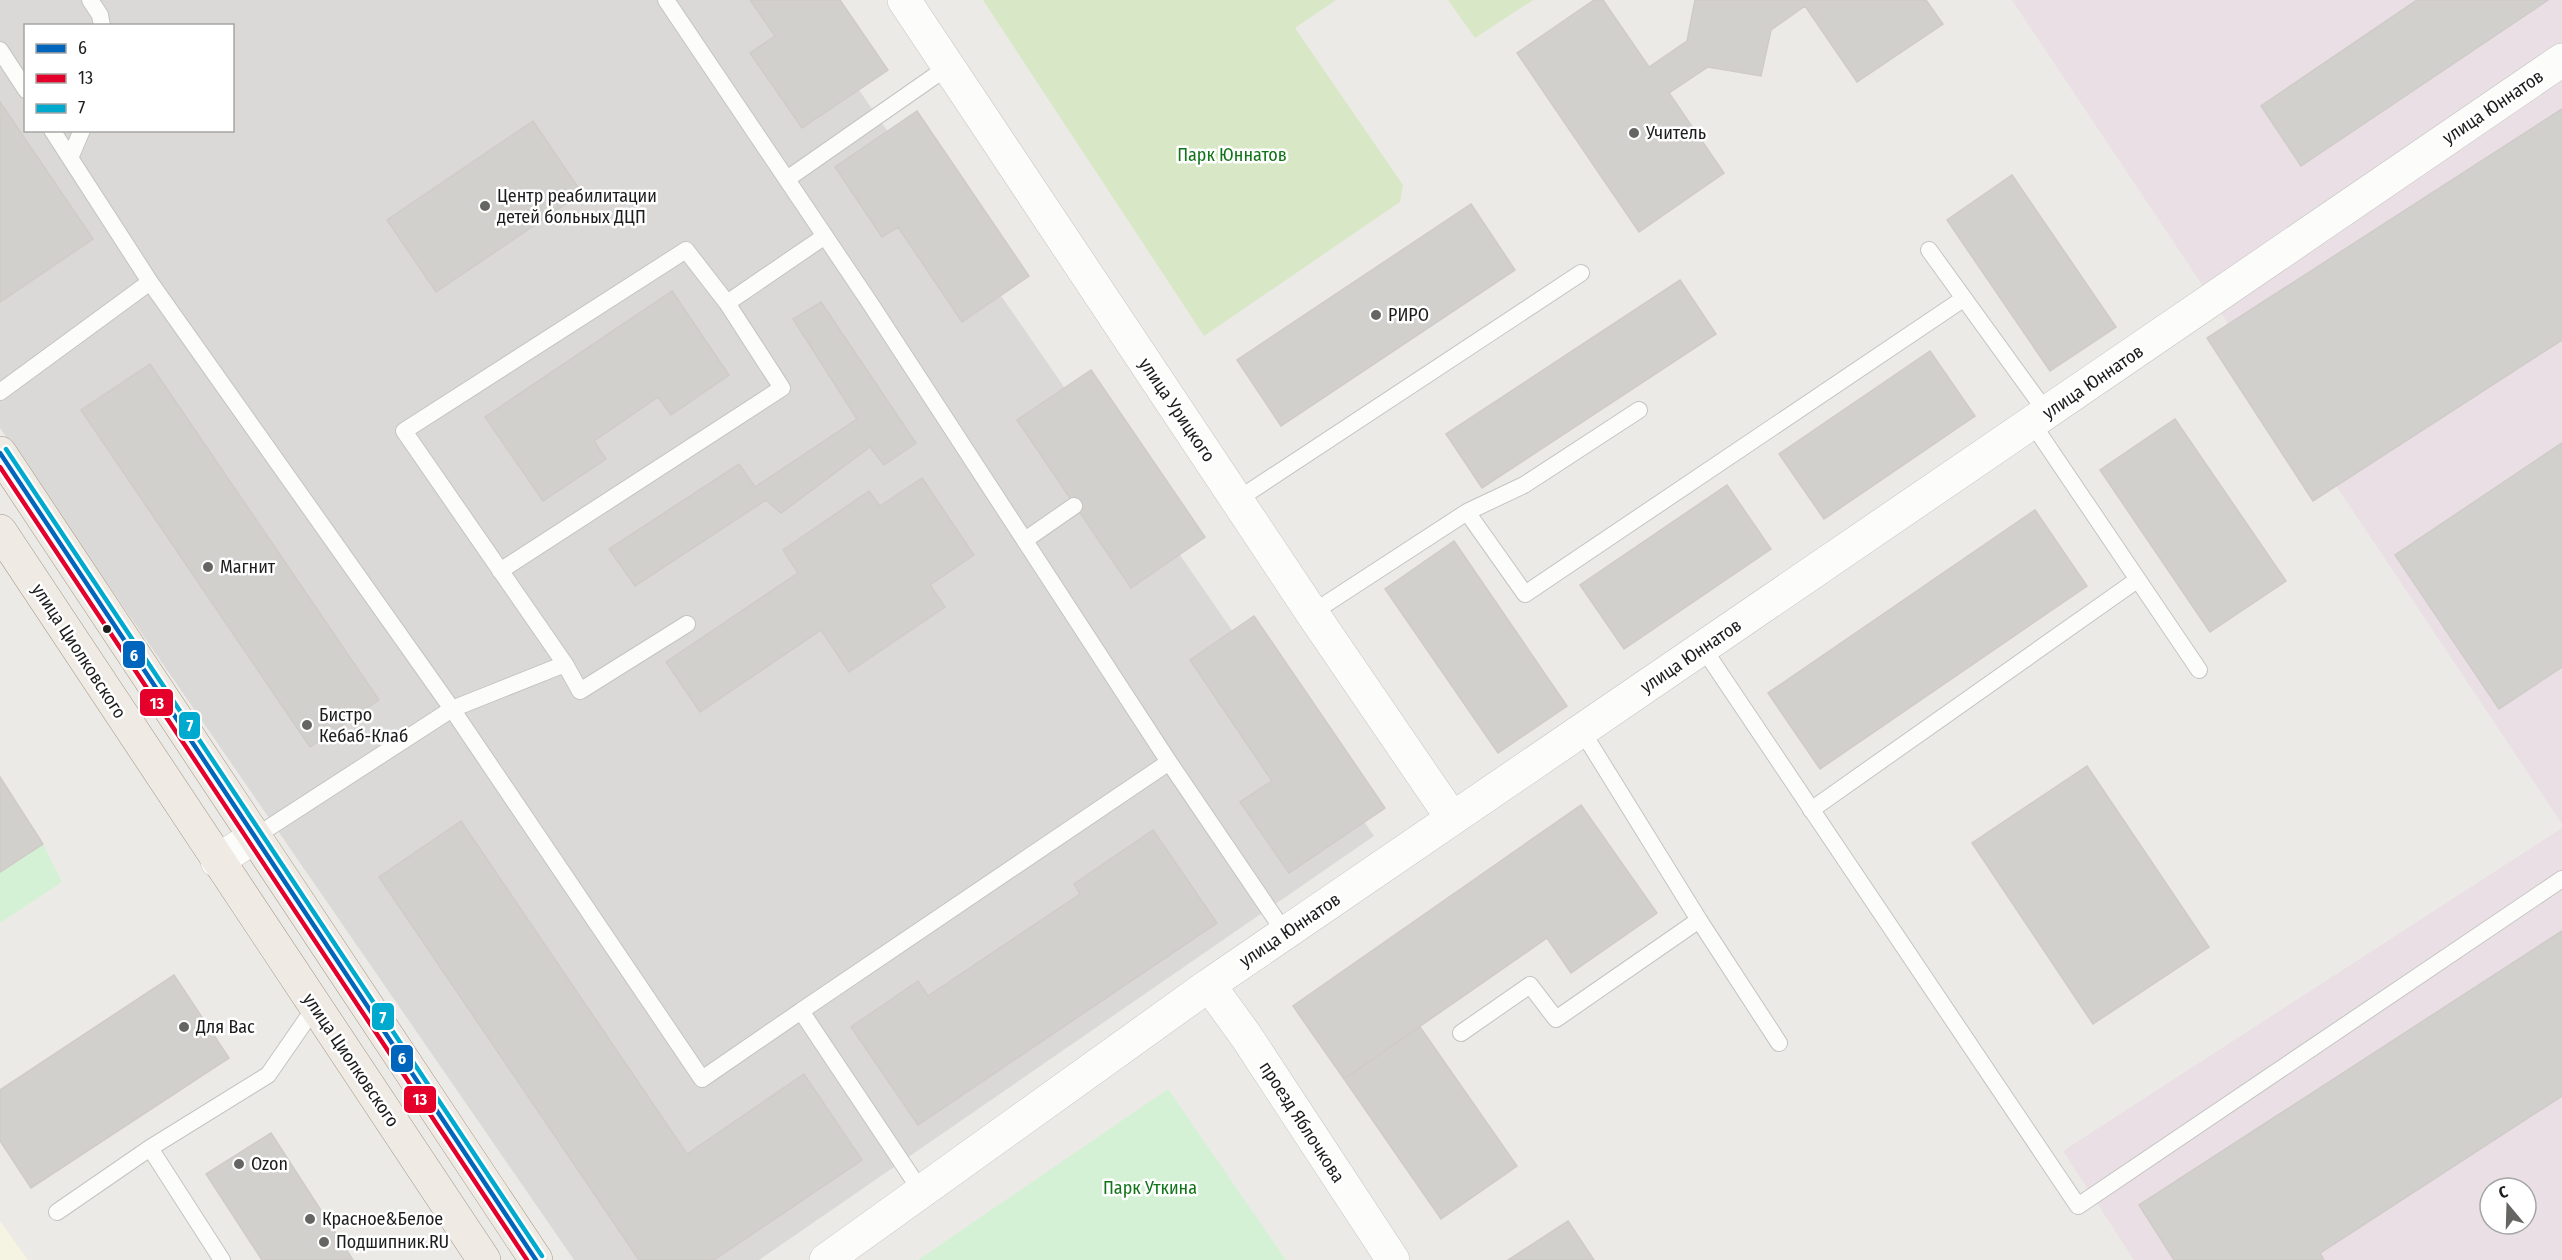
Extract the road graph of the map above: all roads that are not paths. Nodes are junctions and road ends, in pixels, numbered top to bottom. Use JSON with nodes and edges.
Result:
{"nodes":[{"id":1,"x":90,"y":0,"type":"edge"},
{"id":2,"x":666,"y":0,"type":"edge"},
{"id":3,"x":904,"y":0,"type":"edge"},
{"id":4,"x":102,"y":24,"type":"edge"},
{"id":5,"x":0,"y":50,"type":"edge"},
{"id":6,"x":2562,"y":60,"type":"edge"},
{"id":7,"x":949,"y":66,"type":"junction"},
{"id":8,"x":24,"y":87,"type":"edge"},
{"id":9,"x":53,"y":132,"type":"edge"},
{"id":10,"x":81,"y":132,"type":"edge"},
{"id":11,"x":70,"y":158,"type":"junction"},
{"id":12,"x":787,"y":178,"type":"junction"},
{"id":13,"x":825,"y":236,"type":"junction"},
{"id":14,"x":1929,"y":250,"type":"dead end"},
{"id":15,"x":1581,"y":273,"type":"dead end"},
{"id":16,"x":150,"y":282,"type":"junction"},
{"id":17,"x":1963,"y":299,"type":"junction"},
{"id":18,"x":727,"y":303,"type":"junction"},
{"id":19,"x":0,"y":392,"type":"edge"},
{"id":20,"x":1639,"y":410,"type":"dead end"},
{"id":21,"x":2040,"y":418,"type":"junction"},
{"id":22,"x":0,"y":453,"type":"edge"},
{"id":23,"x":1236,"y":500,"type":"junction"},
{"id":24,"x":1074,"y":506,"type":"dead end"},
{"id":25,"x":1467,"y":513,"type":"junction"},
{"id":26,"x":0,"y":531,"type":"edge"},
{"id":27,"x":1025,"y":540,"type":"junction"},
{"id":28,"x":500,"y":570,"type":"junction"},
{"id":29,"x":2137,"y":580,"type":"junction"},
{"id":30,"x":1312,"y":613,"type":"junction"},
{"id":31,"x":687,"y":624,"type":"dead end"},
{"id":32,"x":1703,"y":648,"type":"junction"},
{"id":33,"x":565,"y":664,"type":"junction"},
{"id":34,"x":2199,"y":670,"type":"dead end"},
{"id":35,"x":452,"y":709,"type":"junction"},
{"id":36,"x":1582,"y":730,"type":"junction"},
{"id":37,"x":1169,"y":762,"type":"junction"},
{"id":38,"x":1811,"y":810,"type":"junction"},
{"id":39,"x":1452,"y":818,"type":"junction"},
{"id":40,"x":255,"y":836,"type":"junction"},
{"id":41,"x":217,"y":861,"type":"junction"},
{"id":42,"x":2562,"y":879,"type":"edge"},
{"id":43,"x":1699,"y":920,"type":"junction"},
{"id":44,"x":1285,"y":933,"type":"junction"},
{"id":45,"x":1209,"y":985,"type":"junction"},
{"id":46,"x":315,"y":1007,"type":"junction"},
{"id":47,"x":801,"y":1011,"type":"junction"},
{"id":48,"x":1461,"y":1033,"type":"dead end"},
{"id":49,"x":1779,"y":1043,"type":"dead end"},
{"id":50,"x":150,"y":1148,"type":"junction"},
{"id":51,"x":921,"y":1191,"type":"junction"},
{"id":52,"x":57,"y":1212,"type":"dead end"},
{"id":53,"x":222,"y":1260,"type":"edge"},
{"id":54,"x":484,"y":1260,"type":"edge"},
{"id":55,"x":536,"y":1260,"type":"edge"},
{"id":56,"x":826,"y":1260,"type":"edge"},
{"id":57,"x":1393,"y":1260,"type":"edge"}],
"edges":[{"from":1,"to":4,"type":"lane"},
{"from":2,"to":12,"type":"lane"},
{"from":3,"to":7,"type":"street","name":"улица Урицкого"},
{"from":5,"to":8,"type":"lane"},
{"from":6,"to":21,"type":"street","name":"улица Юннатов"},
{"from":7,"to":12,"type":"lane"},
{"from":7,"to":23,"type":"street","name":"улица Урицкого"},
{"from":9,"to":11,"type":"lane"},
{"from":10,"to":11,"type":"lane"},
{"from":11,"to":16,"type":"lane"},
{"from":12,"to":13,"type":"lane"},
{"from":13,"to":18,"type":"lane"},
{"from":13,"to":27,"type":"lane"},
{"from":14,"to":17,"type":"lane"},
{"from":15,"to":23,"type":"lane"},
{"from":16,"to":19,"type":"lane"},
{"from":16,"to":35,"type":"lane"},
{"from":17,"to":21,"type":"lane"},
{"from":17,"to":25,"type":"lane"},
{"from":18,"to":28,"type":"lane"},
{"from":18,"to":28,"type":"lane"},
{"from":20,"to":25,"type":"lane"},
{"from":21,"to":29,"type":"lane"},
{"from":21,"to":32,"type":"street","name":"улица Юннатов"},
{"from":22,"to":40,"type":"main road"},
{"from":23,"to":30,"type":"street","name":"улица Урицкого"},
{"from":24,"to":27,"type":"lane"},
{"from":25,"to":30,"type":"lane"},
{"from":26,"to":41,"type":"main road","name":"улица Циолковского"},
{"from":27,"to":37,"type":"lane"},
{"from":28,"to":33,"type":"lane"},
{"from":29,"to":34,"type":"lane"},
{"from":29,"to":38,"type":"lane"},
{"from":30,"to":39,"type":"street","name":"улица Урицкого"},
{"from":31,"to":33,"type":"lane"},
{"from":32,"to":36,"type":"street","name":"улица Юннатов"},
{"from":32,"to":38,"type":"lane"},
{"from":33,"to":35,"type":"lane"},
{"from":35,"to":40,"type":"lane"},
{"from":35,"to":47,"type":"lane"},
{"from":36,"to":39,"type":"street","name":"улица Юннатов"},
{"from":36,"to":43,"type":"lane"},
{"from":37,"to":44,"type":"lane"},
{"from":37,"to":47,"type":"lane"},
{"from":38,"to":42,"type":"lane"},
{"from":39,"to":44,"type":"street","name":"улица Юннатов"},
{"from":40,"to":41,"type":"street"},
{"from":40,"to":55,"type":"main road"},
{"from":41,"to":46,"type":"main road","name":"улица Циолковского"},
{"from":43,"to":48,"type":"lane"},
{"from":43,"to":49,"type":"lane"},
{"from":44,"to":45,"type":"street","name":"улица Юннатов"},
{"from":45,"to":51,"type":"street","name":"улица Юннатов"},
{"from":45,"to":57,"type":"street","name":"проезд Яблочкова"},
{"from":46,"to":50,"type":"lane"},
{"from":46,"to":54,"type":"main road","name":"улица Циолковского"},
{"from":47,"to":51,"type":"lane"},
{"from":50,"to":52,"type":"lane"},
{"from":50,"to":53,"type":"lane"},
{"from":51,"to":56,"type":"street","name":"улица Юннатов"}]}
